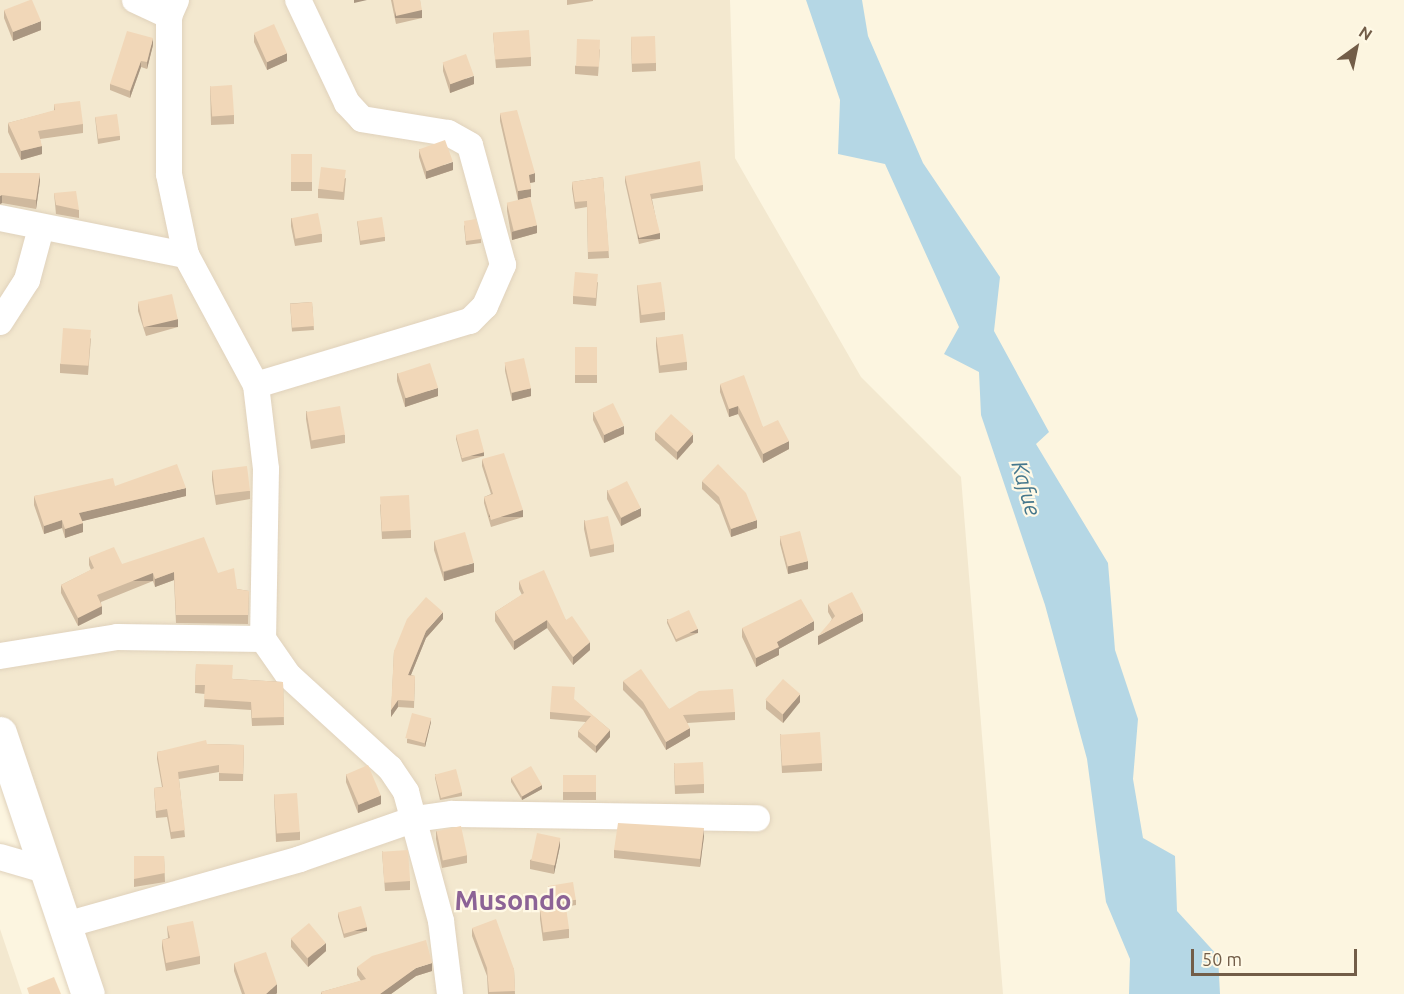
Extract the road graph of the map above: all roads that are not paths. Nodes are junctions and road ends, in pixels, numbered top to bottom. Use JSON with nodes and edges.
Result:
{"nodes":[{"id":1,"x":135,"y":0,"type":"edge"},
{"id":2,"x":298,"y":0,"type":"edge"},
{"id":3,"x":172,"y":8,"type":"edge"},
{"id":4,"x":0,"y":218,"type":"edge"},
{"id":5,"x":40,"y":228,"type":"junction"},
{"id":6,"x":186,"y":255,"type":"junction"},
{"id":7,"x":0,"y":322,"type":"edge"},
{"id":8,"x":256,"y":385,"type":"junction"},
{"id":9,"x":263,"y":639,"type":"junction"},
{"id":10,"x":0,"y":656,"type":"edge"},
{"id":11,"x":0,"y":733,"type":"edge"},
{"id":12,"x":757,"y":818,"type":"dead end"},
{"id":13,"x":415,"y":819,"type":"junction"},
{"id":14,"x":0,"y":857,"type":"edge"},
{"id":15,"x":48,"y":871,"type":"junction"},
{"id":16,"x":62,"y":926,"type":"junction"},
{"id":17,"x":88,"y":994,"type":"edge"},
{"id":18,"x":450,"y":994,"type":"edge"}],
"edges":[{"from":1,"to":3,"type":"street"},
{"from":2,"to":8,"type":"street"},
{"from":3,"to":6,"type":"street"},
{"from":4,"to":5,"type":"street"},
{"from":5,"to":6,"type":"street"},
{"from":5,"to":7,"type":"street"},
{"from":6,"to":8,"type":"street"},
{"from":8,"to":9,"type":"street"},
{"from":9,"to":10,"type":"street"},
{"from":9,"to":13,"type":"street"},
{"from":11,"to":15,"type":"street"},
{"from":12,"to":13,"type":"street"},
{"from":13,"to":16,"type":"street"},
{"from":13,"to":18,"type":"street"},
{"from":14,"to":15,"type":"street"},
{"from":15,"to":16,"type":"street"},
{"from":16,"to":17,"type":"street"}]}
